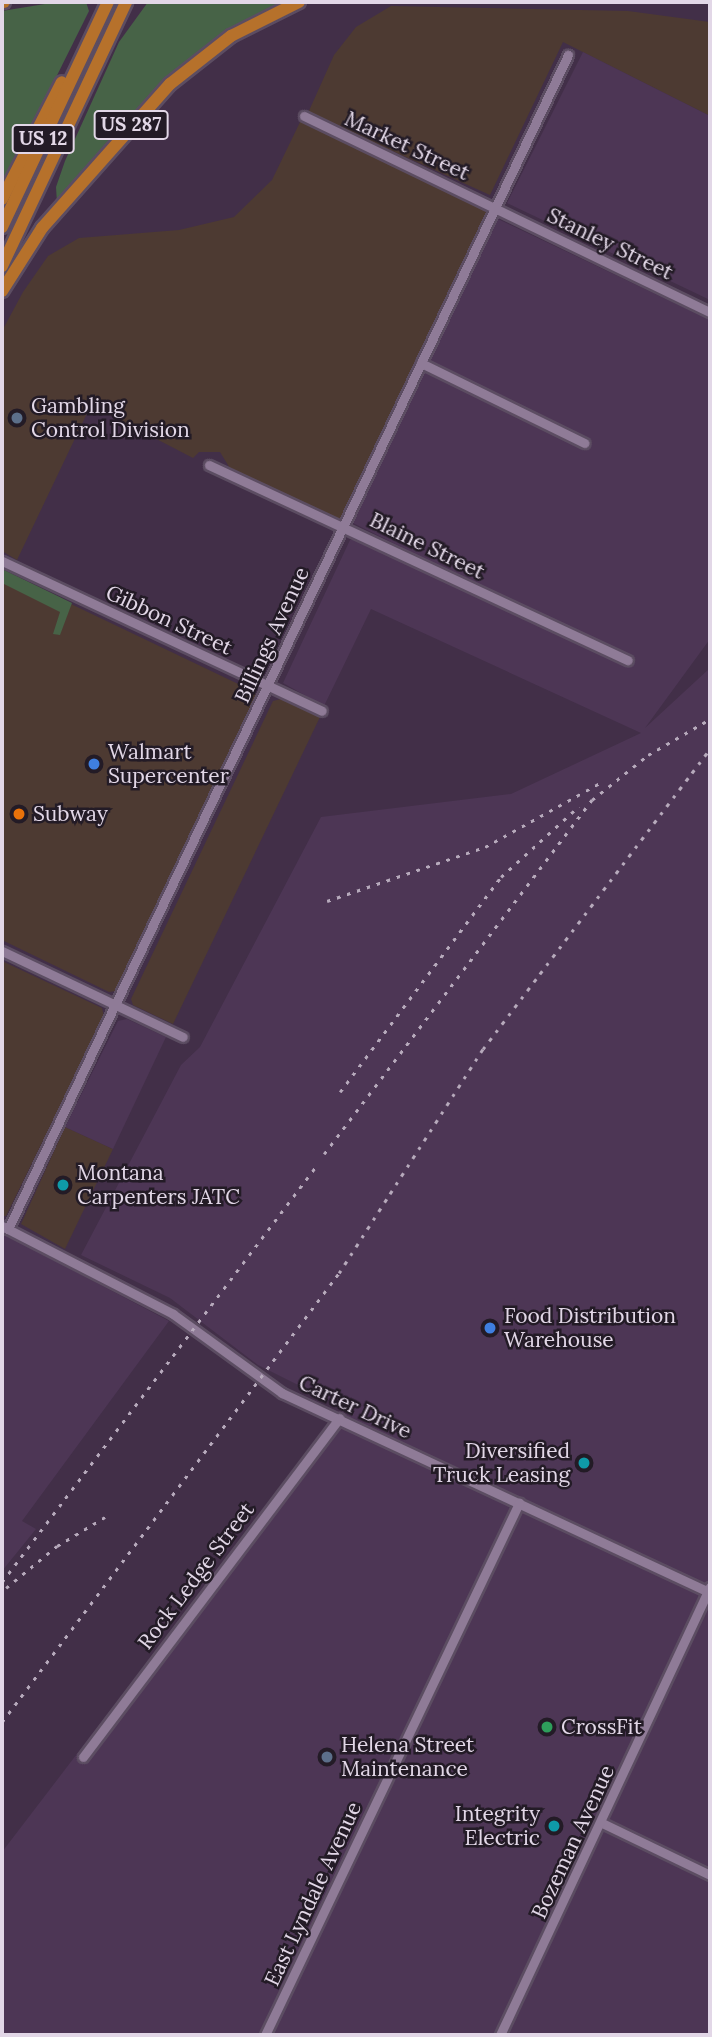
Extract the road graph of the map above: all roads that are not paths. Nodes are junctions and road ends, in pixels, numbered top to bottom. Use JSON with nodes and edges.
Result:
{"nodes":[{"id":1,"x":299,"y":2,"type":"edge"},
{"id":2,"x":124,"y":6,"type":"edge"},
{"id":3,"x":106,"y":7,"type":"edge"},
{"id":4,"x":85,"y":51,"type":"junction"},
{"id":5,"x":568,"y":55,"type":"dead end"},
{"id":6,"x":304,"y":116,"type":"dead end"},
{"id":7,"x":2,"y":199,"type":"edge"},
{"id":8,"x":495,"y":207,"type":"junction"},
{"id":9,"x":23,"y":220,"type":"junction"},
{"id":10,"x":2,"y":227,"type":"edge"},
{"id":11,"x":2,"y":236,"type":"edge"},
{"id":12,"x":2,"y":266,"type":"edge"},
{"id":13,"x":2,"y":291,"type":"edge"},
{"id":14,"x":710,"y":312,"type":"edge"},
{"id":15,"x":421,"y":362,"type":"junction"},
{"id":16,"x":584,"y":443,"type":"dead end"},
{"id":17,"x":209,"y":465,"type":"dead end"},
{"id":18,"x":343,"y":526,"type":"junction"},
{"id":19,"x":2,"y":561,"type":"edge"},
{"id":20,"x":628,"y":660,"type":"dead end"},
{"id":21,"x":267,"y":686,"type":"junction"},
{"id":22,"x":322,"y":711,"type":"dead end"},
{"id":23,"x":2,"y":951,"type":"edge"},
{"id":24,"x":115,"y":1005,"type":"junction"},
{"id":25,"x":183,"y":1037,"type":"dead end"},
{"id":26,"x":5,"y":1228,"type":"edge"},
{"id":27,"x":339,"y":1418,"type":"junction"},
{"id":28,"x":519,"y":1503,"type":"junction"},
{"id":29,"x":710,"y":1590,"type":"edge"},
{"id":30,"x":83,"y":1757,"type":"dead end"},
{"id":31,"x":601,"y":1823,"type":"junction"},
{"id":32,"x":710,"y":1875,"type":"edge"},
{"id":33,"x":265,"y":2035,"type":"edge"},
{"id":34,"x":500,"y":2035,"type":"edge"}],
"edges":[{"from":1,"to":13,"type":"highway","number":"US 287"},
{"from":2,"to":9,"type":"highway"},
{"from":3,"to":4,"type":"highway"},
{"from":4,"to":7,"type":"highway"},
{"from":4,"to":10,"type":"highway","number":"US 12"},
{"from":5,"to":8,"type":"street","name":"Billings Avenue"},
{"from":6,"to":8,"type":"street","name":"Market Street"},
{"from":8,"to":14,"type":"street","name":"Stanley Street"},
{"from":8,"to":15,"type":"street","name":"Billings Avenue"},
{"from":9,"to":11,"type":"highway"},
{"from":9,"to":12,"type":"highway"},
{"from":15,"to":16,"type":"street"},
{"from":15,"to":18,"type":"street","name":"Billings Avenue"},
{"from":17,"to":18,"type":"street","name":"Blaine Street"},
{"from":18,"to":20,"type":"street","name":"Blaine Street"},
{"from":18,"to":21,"type":"street","name":"Billings Avenue"},
{"from":19,"to":21,"type":"street","name":"Gibbon Street"},
{"from":21,"to":22,"type":"street","name":"Gibbon Street"},
{"from":21,"to":24,"type":"street","name":"Billings Avenue"},
{"from":23,"to":24,"type":"street"},
{"from":24,"to":25,"type":"street"},
{"from":24,"to":26,"type":"street","name":"Billings Avenue"},
{"from":26,"to":27,"type":"street","name":"Carter Drive"},
{"from":27,"to":28,"type":"street","name":"Carter Drive"},
{"from":27,"to":30,"type":"street","name":"Rock Ledge Street"},
{"from":28,"to":29,"type":"street","name":"Carter Drive"},
{"from":28,"to":33,"type":"street","name":"East Lyndale Avenue"},
{"from":29,"to":31,"type":"street","name":"Bozeman Avenue"},
{"from":31,"to":32,"type":"street"},
{"from":31,"to":34,"type":"street","name":"Bozeman Avenue"}]}
